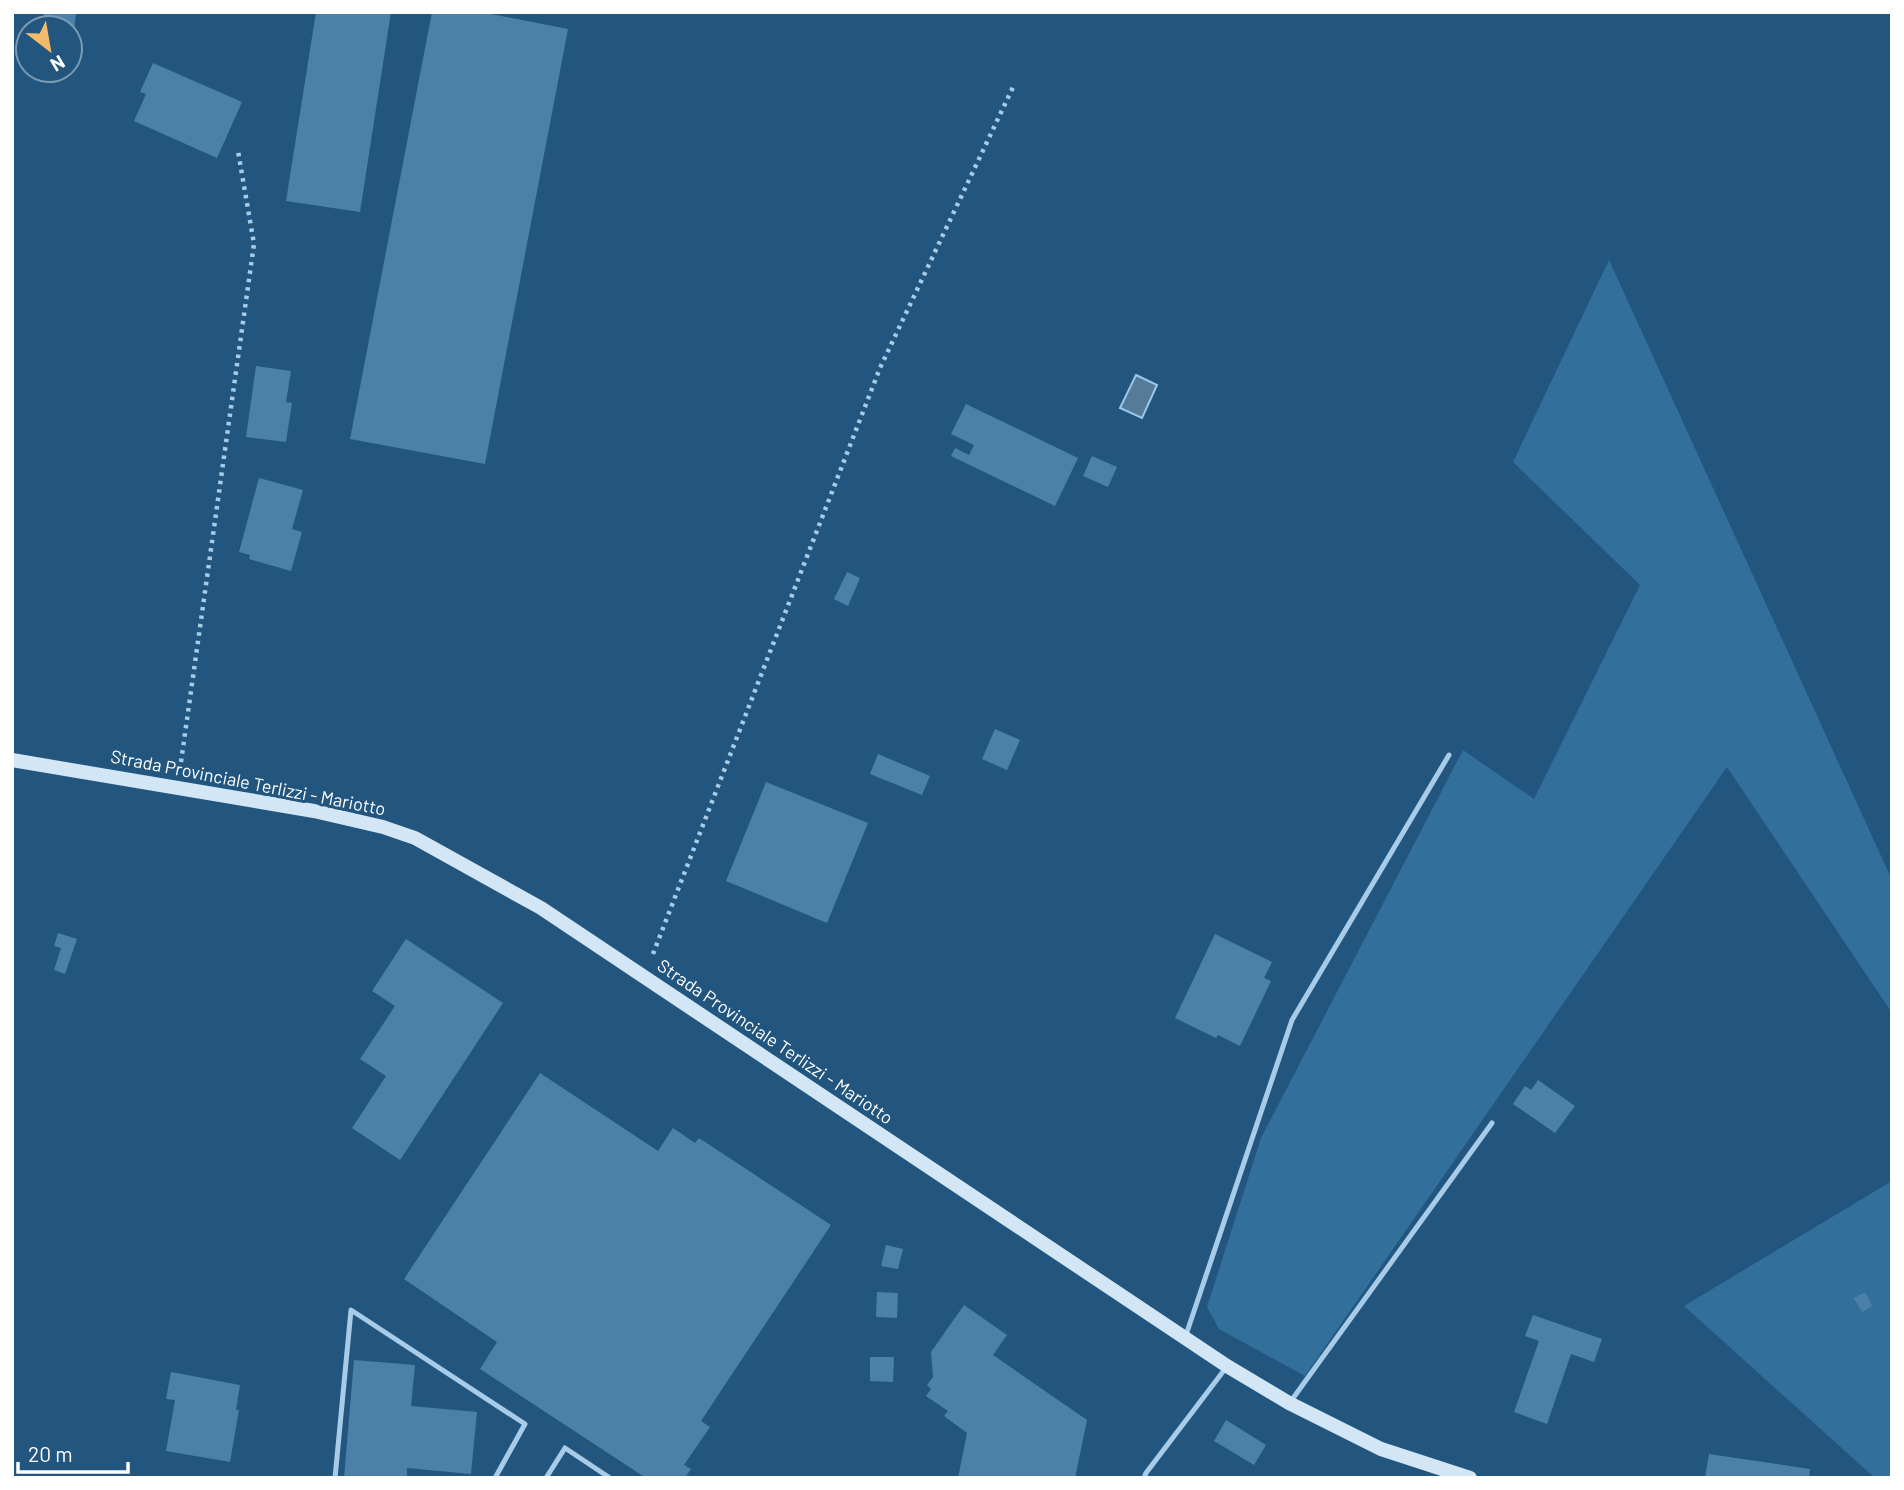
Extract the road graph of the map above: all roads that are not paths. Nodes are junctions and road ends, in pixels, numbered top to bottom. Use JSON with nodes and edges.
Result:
{"nodes":[{"id":1,"x":1449,"y":755,"type":"dead end"},
{"id":2,"x":12,"y":760,"type":"edge"},
{"id":3,"x":1492,"y":1123,"type":"dead end"},
{"id":4,"x":1185,"y":1338,"type":"junction"},
{"id":5,"x":1227,"y":1366,"type":"junction"},
{"id":6,"x":1289,"y":1403,"type":"junction"},
{"id":7,"x":335,"y":1478,"type":"edge"},
{"id":8,"x":495,"y":1478,"type":"edge"},
{"id":9,"x":546,"y":1478,"type":"edge"},
{"id":10,"x":610,"y":1478,"type":"edge"},
{"id":11,"x":1144,"y":1478,"type":"edge"},
{"id":12,"x":1470,"y":1478,"type":"edge"}],
"edges":[{"from":1,"to":4,"type":"lane"},
{"from":2,"to":4,"type":"main road","name":"Strada Provinciale Terlizzi - Mariotto"},
{"from":3,"to":6,"type":"lane"},
{"from":4,"to":5,"type":"main road","name":"Strada Provinciale Terlizzi - Mariotto"},
{"from":5,"to":6,"type":"main road","name":"Strada Provinciale Terlizzi - Mariotto"},
{"from":5,"to":11,"type":"lane"},
{"from":6,"to":12,"type":"main road","name":"Strada Provinciale Terlizzi - Mariotto"},
{"from":7,"to":8,"type":"lane"},
{"from":9,"to":10,"type":"lane"}]}
